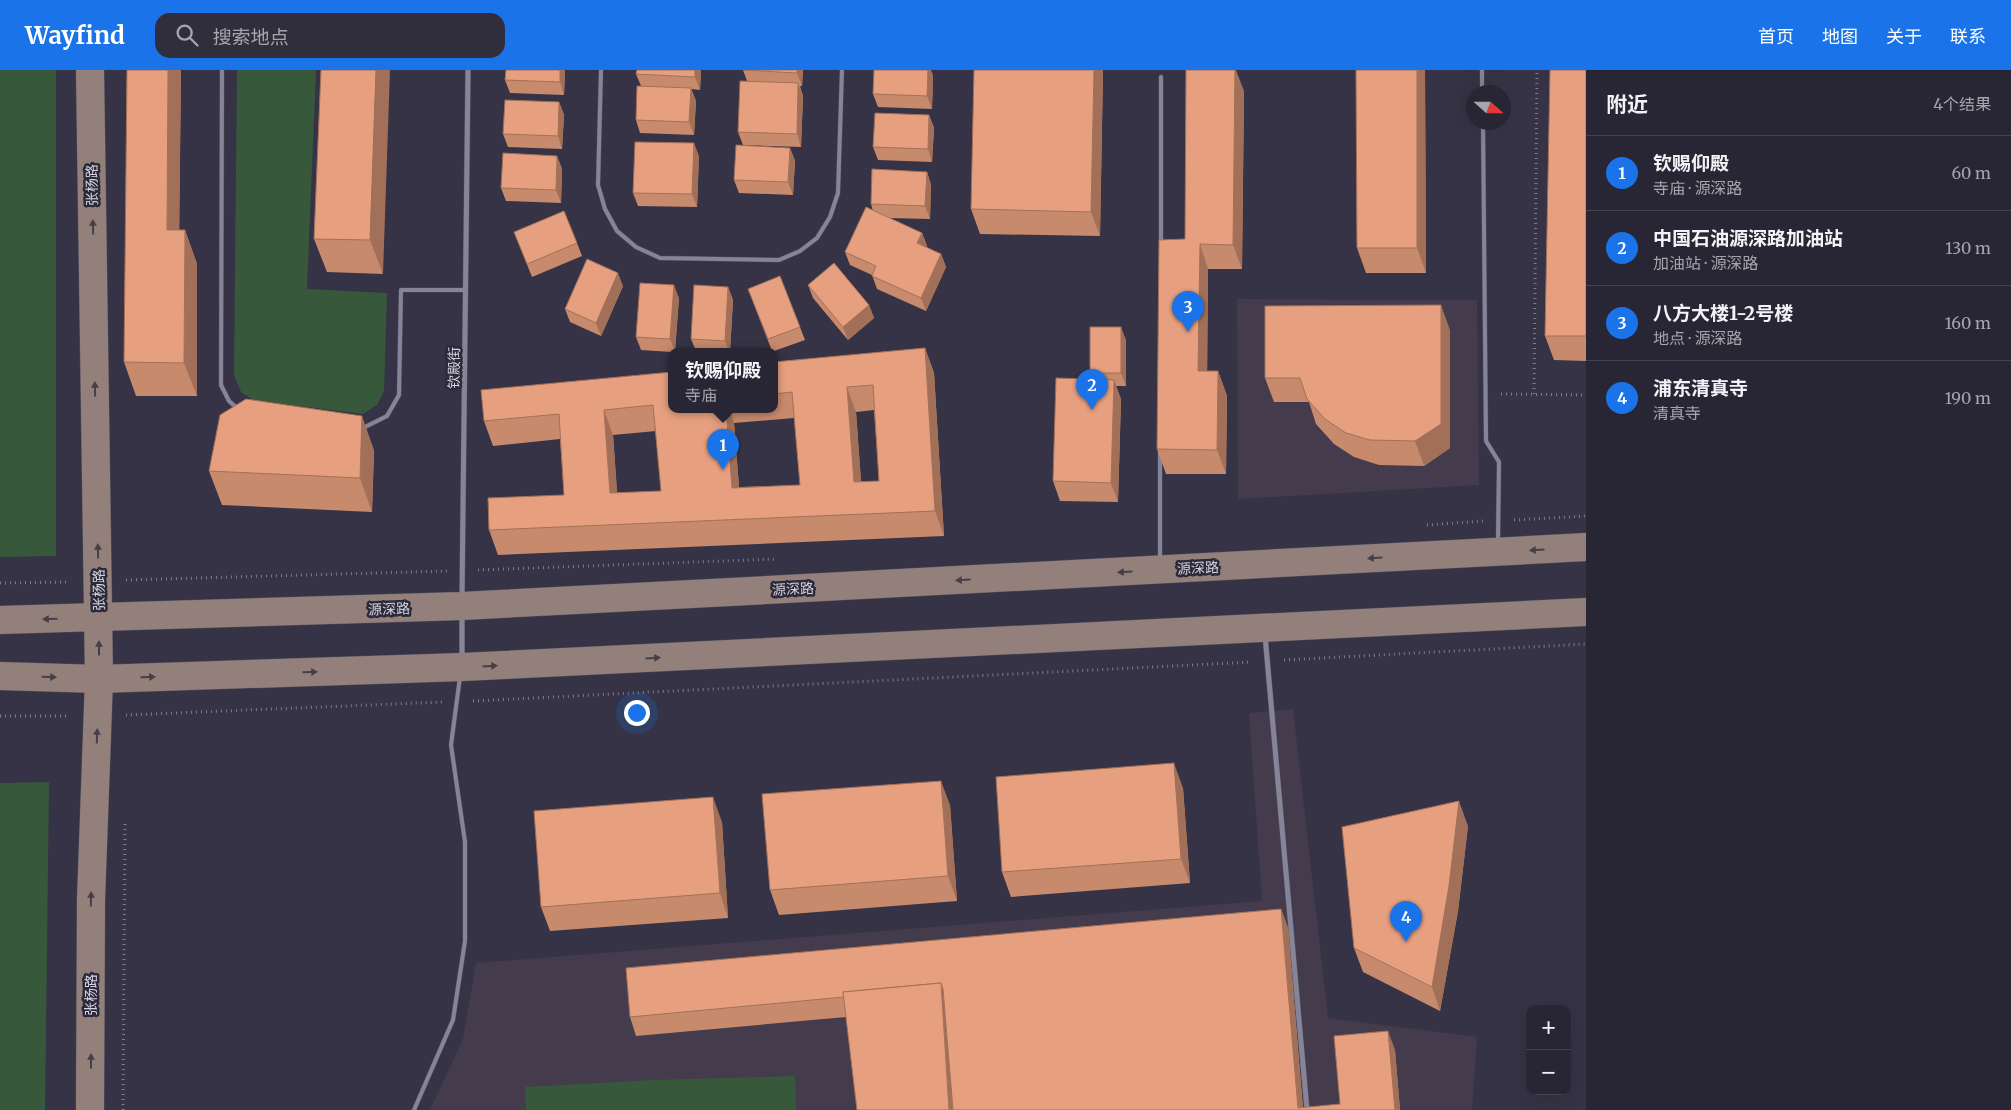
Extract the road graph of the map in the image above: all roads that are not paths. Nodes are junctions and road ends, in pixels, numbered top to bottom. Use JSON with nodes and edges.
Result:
{"nodes":[{"id":1,"x":90,"y":70,"type":"edge"},
{"id":2,"x":222,"y":70,"type":"edge"},
{"id":3,"x":468,"y":70,"type":"edge"},
{"id":4,"x":601,"y":70,"type":"edge"},
{"id":5,"x":842,"y":70,"type":"edge"},
{"id":6,"x":1482,"y":70,"type":"edge"},
{"id":7,"x":1162,"y":77,"type":"dead end"},
{"id":8,"x":1482,"y":85,"type":"edge"},
{"id":9,"x":1483,"y":130,"type":"edge"},
{"id":10,"x":1160,"y":249,"type":"edge"},
{"id":11,"x":466,"y":290,"type":"junction"},
{"id":12,"x":244,"y":413,"type":"edge"},
{"id":13,"x":354,"y":427,"type":"edge"},
{"id":14,"x":1160,"y":447,"type":"edge"},
{"id":15,"x":1586,"y":547,"type":"edge"},
{"id":16,"x":1498,"y":552,"type":"junction"},
{"id":17,"x":1160,"y":570,"type":"junction"},
{"id":18,"x":462,"y":606,"type":"junction"},
{"id":19,"x":1586,"y":612,"type":"edge"},
{"id":20,"x":99,"y":618,"type":"junction"},
{"id":21,"x":0,"y":620,"type":"edge"},
{"id":22,"x":1265,"y":628,"type":"junction"},
{"id":23,"x":462,"y":667,"type":"junction"},
{"id":24,"x":0,"y":676,"type":"edge"},
{"id":25,"x":99,"y":679,"type":"junction"},
{"id":26,"x":1289,"y":917,"type":"junction"},
{"id":27,"x":1279,"y":918,"type":"edge"},
{"id":28,"x":90,"y":1110,"type":"edge"},
{"id":29,"x":414,"y":1110,"type":"edge"},
{"id":30,"x":1307,"y":1110,"type":"edge"}],
"edges":[{"from":20,"to":1,"type":"main road","name":"张杨路","one_way":true},
{"from":2,"to":12,"type":"lane"},
{"from":3,"to":11,"type":"street","name":"钦殿街"},
{"from":4,"to":5,"type":"lane"},
{"from":6,"to":8,"type":"lane"},
{"from":7,"to":10,"type":"lane"},
{"from":9,"to":16,"type":"lane"},
{"from":11,"to":13,"type":"lane"},
{"from":11,"to":18,"type":"street","name":"钦殿街"},
{"from":14,"to":17,"type":"lane"},
{"from":15,"to":16,"type":"main road","name":"源深路","one_way":true},
{"from":16,"to":17,"type":"main road","name":"源深路","one_way":true},
{"from":17,"to":18,"type":"main road","name":"源深路","one_way":true},
{"from":18,"to":20,"type":"main road","name":"源深路"},
{"from":18,"to":23,"type":"street","name":"钦殿街"},
{"from":19,"to":22,"type":"main road"},
{"from":20,"to":21,"type":"main road","name":"源深路","one_way":true},
{"from":25,"to":20,"type":"main road","name":"张杨路","one_way":true},
{"from":23,"to":22,"type":"main road","one_way":true},
{"from":22,"to":26,"type":"street"},
{"from":25,"to":23,"type":"main road","one_way":true},
{"from":23,"to":29,"type":"lane"},
{"from":24,"to":25,"type":"main road","one_way":true},
{"from":28,"to":25,"type":"main road","name":"张杨路","one_way":true},
{"from":26,"to":27,"type":"street"},
{"from":26,"to":30,"type":"street"}]}
